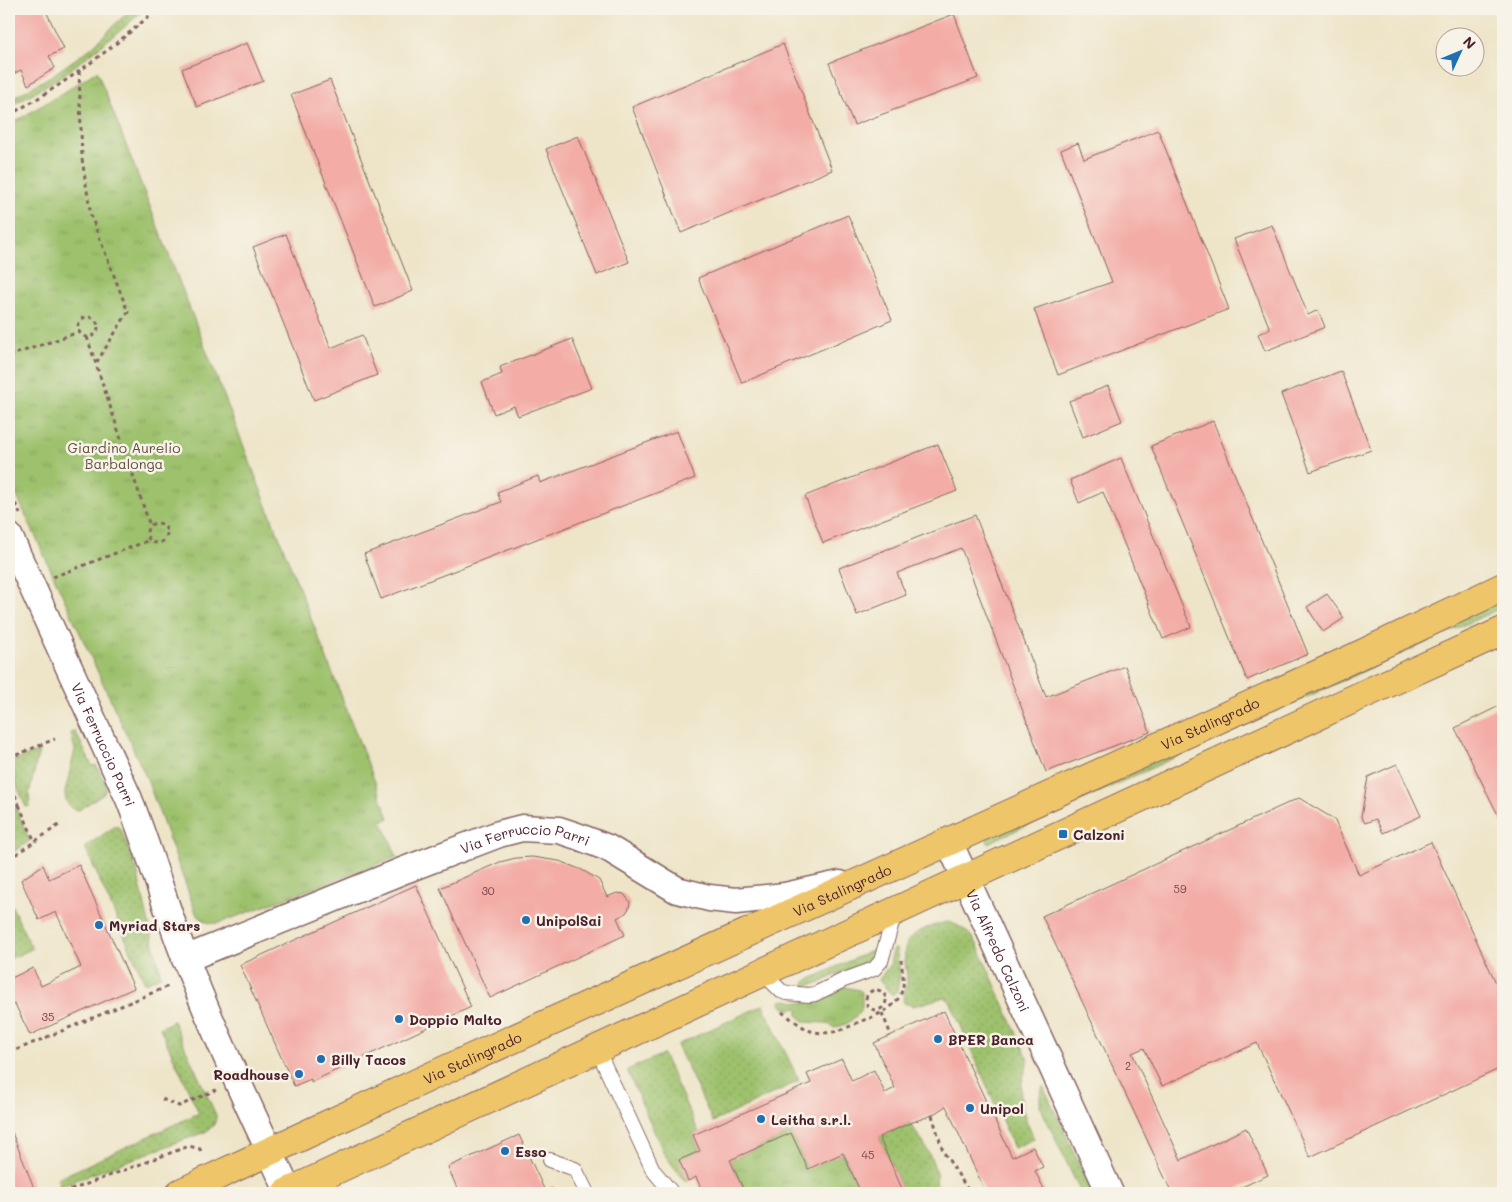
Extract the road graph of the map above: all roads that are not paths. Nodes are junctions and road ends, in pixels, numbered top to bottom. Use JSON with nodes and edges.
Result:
{"nodes":[{"id":1,"x":9,"y":536,"type":"edge"},
{"id":2,"x":1503,"y":587,"type":"edge"},
{"id":3,"x":1503,"y":631,"type":"edge"},
{"id":4,"x":949,"y":842,"type":"junction"},
{"id":5,"x":868,"y":878,"type":"junction"},
{"id":6,"x":965,"y":880,"type":"junction"},
{"id":7,"x":895,"y":912,"type":"junction"},
{"id":8,"x":186,"y":959,"type":"junction"},
{"id":9,"x":763,"y":973,"type":"junction"},
{"id":10,"x":597,"y":1049,"type":"junction"},
{"id":11,"x":269,"y":1151,"type":"junction"},
{"id":12,"x":550,"y":1160,"type":"dead end"},
{"id":13,"x":665,"y":1190,"type":"edge"},
{"id":14,"x":180,"y":1193,"type":"edge"},
{"id":15,"x":288,"y":1193,"type":"edge"},
{"id":16,"x":587,"y":1193,"type":"edge"},
{"id":17,"x":1110,"y":1193,"type":"edge"}],
"edges":[{"from":1,"to":8,"type":"street","name":"Via Ferruccio Parri"},
{"from":2,"to":4,"type":"main road","name":"Via Stalingrado"},
{"from":3,"to":6,"type":"main road"},
{"from":4,"to":5,"type":"main road","name":"Via Stalingrado"},
{"from":4,"to":6,"type":"street","name":"Via Alfredo Calzoni"},
{"from":5,"to":8,"type":"street","name":"Via Ferruccio Parri"},
{"from":5,"to":11,"type":"main road","name":"Via Stalingrado"},
{"from":6,"to":7,"type":"main road"},
{"from":6,"to":17,"type":"street","name":"Via Alfredo Calzoni"},
{"from":7,"to":9,"type":"main road"},
{"from":7,"to":9,"type":"lane"},
{"from":8,"to":11,"type":"street","name":"Via Ferruccio Parri"},
{"from":9,"to":10,"type":"main road"},
{"from":10,"to":13,"type":"lane"},
{"from":10,"to":15,"type":"main road"},
{"from":11,"to":14,"type":"main road","name":"Via Stalingrado"},
{"from":11,"to":15,"type":"street","name":"Via Ferruccio Parri"},
{"from":12,"to":16,"type":"lane"}]}
